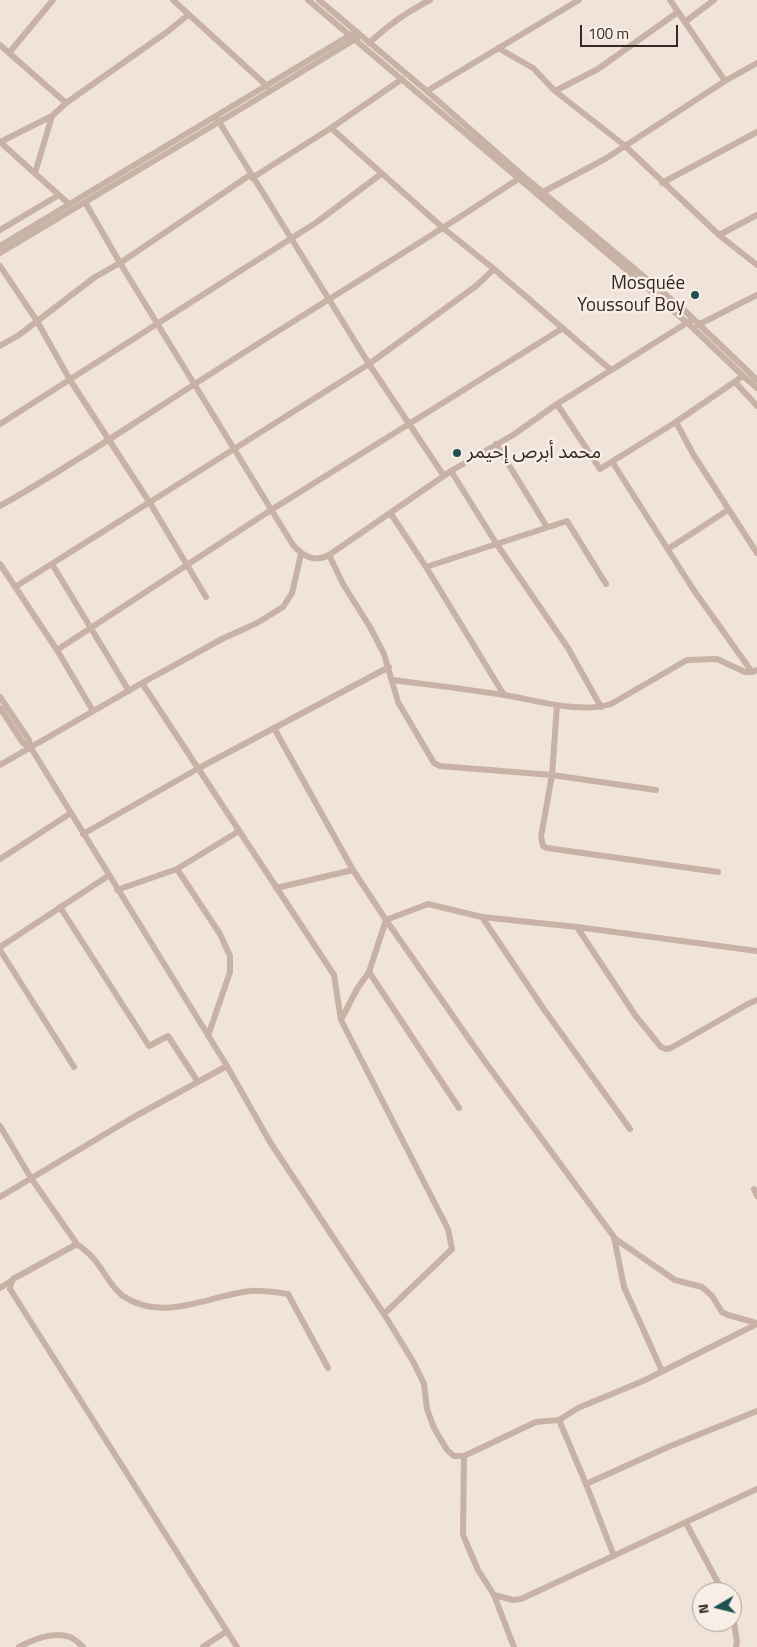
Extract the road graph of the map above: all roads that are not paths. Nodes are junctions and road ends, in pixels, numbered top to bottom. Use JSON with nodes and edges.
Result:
{"nodes":[{"id":1,"x":53,"y":0,"type":"edge"},
{"id":2,"x":173,"y":0,"type":"edge"},
{"id":3,"x":308,"y":0,"type":"edge"},
{"id":4,"x":319,"y":0,"type":"edge"},
{"id":5,"x":430,"y":0,"type":"edge"},
{"id":6,"x":579,"y":0,"type":"edge"},
{"id":7,"x":670,"y":0,"type":"edge"},
{"id":8,"x":714,"y":0,"type":"edge"},
{"id":9,"x":678,"y":12,"type":"junction"},
{"id":10,"x":188,"y":14,"type":"junction"},
{"id":11,"x":685,"y":22,"type":"junction"},
{"id":12,"x":355,"y":36,"type":"junction"},
{"id":13,"x":369,"y":43,"type":"junction"},
{"id":14,"x":0,"y":45,"type":"edge"},
{"id":15,"x":498,"y":48,"type":"junction"},
{"id":16,"x":9,"y":53,"type":"junction"},
{"id":17,"x":757,"y":62,"type":"edge"},
{"id":18,"x":402,"y":79,"type":"junction"},
{"id":19,"x":725,"y":81,"type":"junction"},
{"id":20,"x":267,"y":86,"type":"junction"},
{"id":21,"x":427,"y":91,"type":"junction"},
{"id":22,"x":556,"y":91,"type":"junction"},
{"id":23,"x":66,"y":103,"type":"junction"},
{"id":24,"x":52,"y":116,"type":"junction"},
{"id":25,"x":217,"y":120,"type":"junction"},
{"id":26,"x":331,"y":128,"type":"junction"},
{"id":27,"x":757,"y":132,"type":"edge"},
{"id":28,"x":0,"y":142,"type":"edge"},
{"id":29,"x":624,"y":146,"type":"junction"},
{"id":30,"x":35,"y":173,"type":"junction"},
{"id":31,"x":381,"y":174,"type":"junction"},
{"id":32,"x":251,"y":177,"type":"junction"},
{"id":33,"x":518,"y":179,"type":"junction"},
{"id":34,"x":662,"y":183,"type":"junction"},
{"id":35,"x":543,"y":192,"type":"junction"},
{"id":36,"x":59,"y":195,"type":"junction"},
{"id":37,"x":85,"y":202,"type":"junction"},
{"id":38,"x":69,"y":204,"type":"junction"},
{"id":39,"x":757,"y":215,"type":"edge"},
{"id":40,"x":443,"y":228,"type":"junction"},
{"id":41,"x":0,"y":230,"type":"edge"},
{"id":42,"x":719,"y":236,"type":"junction"},
{"id":43,"x":290,"y":238,"type":"junction"},
{"id":44,"x":0,"y":246,"type":"edge"},
{"id":45,"x":0,"y":253,"type":"edge"},
{"id":46,"x":120,"y":263,"type":"junction"},
{"id":47,"x":757,"y":265,"type":"edge"},
{"id":48,"x":0,"y":266,"type":"edge"},
{"id":49,"x":494,"y":269,"type":"junction"},
{"id":50,"x":757,"y":295,"type":"edge"},
{"id":51,"x":329,"y":299,"type":"junction"},
{"id":52,"x":37,"y":321,"type":"junction"},
{"id":53,"x":690,"y":321,"type":"junction"},
{"id":54,"x":157,"y":322,"type":"junction"},
{"id":55,"x":698,"y":325,"type":"junction"},
{"id":56,"x":563,"y":328,"type":"junction"},
{"id":57,"x":0,"y":346,"type":"edge"},
{"id":58,"x":369,"y":364,"type":"junction"},
{"id":59,"x":611,"y":370,"type":"junction"},
{"id":60,"x":742,"y":376,"type":"junction"},
{"id":61,"x":70,"y":380,"type":"junction"},
{"id":62,"x":757,"y":380,"type":"edge"},
{"id":63,"x":736,"y":382,"type":"junction"},
{"id":64,"x":195,"y":384,"type":"junction"},
{"id":65,"x":757,"y":388,"type":"edge"},
{"id":66,"x":557,"y":404,"type":"junction"},
{"id":67,"x":757,"y":406,"type":"edge"},
{"id":68,"x":676,"y":422,"type":"junction"},
{"id":69,"x":0,"y":424,"type":"edge"},
{"id":70,"x":409,"y":425,"type":"junction"},
{"id":71,"x":108,"y":439,"type":"junction"},
{"id":72,"x":496,"y":444,"type":"junction"},
{"id":73,"x":234,"y":450,"type":"junction"},
{"id":74,"x":613,"y":462,"type":"junction"},
{"id":75,"x":451,"y":471,"type":"junction"},
{"id":76,"x":444,"y":476,"type":"junction"},
{"id":77,"x":150,"y":503,"type":"junction"},
{"id":78,"x":0,"y":506,"type":"edge"},
{"id":79,"x":271,"y":510,"type":"junction"},
{"id":80,"x":728,"y":510,"type":"junction"},
{"id":81,"x":390,"y":514,"type":"junction"},
{"id":82,"x":547,"y":528,"type":"junction"},
{"id":83,"x":496,"y":543,"type":"junction"},
{"id":84,"x":668,"y":549,"type":"junction"},
{"id":85,"x":757,"y":553,"type":"edge"},
{"id":86,"x":301,"y":554,"type":"junction"},
{"id":87,"x":329,"y":555,"type":"junction"},
{"id":88,"x":0,"y":564,"type":"edge"},
{"id":89,"x":52,"y":564,"type":"junction"},
{"id":90,"x":188,"y":564,"type":"junction"},
{"id":91,"x":426,"y":567,"type":"junction"},
{"id":92,"x":606,"y":584,"type":"dead end"},
{"id":93,"x":15,"y":587,"type":"junction"},
{"id":94,"x":206,"y":597,"type":"dead end"},
{"id":95,"x":90,"y":627,"type":"junction"},
{"id":96,"x":57,"y":650,"type":"junction"},
{"id":97,"x":389,"y":667,"type":"junction"},
{"id":98,"x":755,"y":671,"type":"edge"},
{"id":99,"x":392,"y":680,"type":"junction"},
{"id":100,"x":142,"y":683,"type":"junction"},
{"id":101,"x":129,"y":691,"type":"junction"},
{"id":102,"x":504,"y":695,"type":"junction"},
{"id":103,"x":0,"y":697,"type":"edge"},
{"id":104,"x":557,"y":705,"type":"junction"},
{"id":105,"x":601,"y":707,"type":"junction"},
{"id":106,"x":0,"y":708,"type":"edge"},
{"id":107,"x":93,"y":711,"type":"junction"},
{"id":108,"x":274,"y":728,"type":"junction"},
{"id":109,"x":31,"y":748,"type":"junction"},
{"id":110,"x":0,"y":765,"type":"edge"},
{"id":111,"x":199,"y":768,"type":"junction"},
{"id":112,"x":552,"y":775,"type":"junction"},
{"id":113,"x":656,"y":790,"type":"dead end"},
{"id":114,"x":71,"y":813,"type":"junction"},
{"id":115,"x":239,"y":832,"type":"junction"},
{"id":116,"x":83,"y":834,"type":"junction"},
{"id":117,"x":0,"y":858,"type":"edge"},
{"id":118,"x":177,"y":869,"type":"junction"},
{"id":119,"x":353,"y":870,"type":"junction"},
{"id":120,"x":718,"y":872,"type":"dead end"},
{"id":121,"x":108,"y":876,"type":"junction"},
{"id":122,"x":276,"y":888,"type":"junction"},
{"id":123,"x":117,"y":890,"type":"junction"},
{"id":124,"x":60,"y":907,"type":"junction"},
{"id":125,"x":482,"y":917,"type":"junction"},
{"id":126,"x":386,"y":920,"type":"junction"},
{"id":127,"x":577,"y":927,"type":"junction"},
{"id":128,"x":0,"y":948,"type":"edge"},
{"id":129,"x":757,"y":951,"type":"edge"},
{"id":130,"x":369,"y":972,"type":"junction"},
{"id":131,"x":757,"y":1000,"type":"edge"},
{"id":132,"x":341,"y":1020,"type":"junction"},
{"id":133,"x":208,"y":1036,"type":"junction"},
{"id":134,"x":227,"y":1066,"type":"junction"},
{"id":135,"x":74,"y":1067,"type":"dead end"},
{"id":136,"x":198,"y":1082,"type":"junction"},
{"id":137,"x":459,"y":1108,"type":"dead end"},
{"id":138,"x":0,"y":1126,"type":"edge"},
{"id":139,"x":630,"y":1129,"type":"dead end"},
{"id":140,"x":31,"y":1178,"type":"junction"},
{"id":141,"x":754,"y":1189,"type":"dead end"},
{"id":142,"x":757,"y":1196,"type":"edge"},
{"id":143,"x":0,"y":1197,"type":"edge"},
{"id":144,"x":614,"y":1237,"type":"junction"},
{"id":145,"x":77,"y":1244,"type":"junction"},
{"id":146,"x":14,"y":1280,"type":"junction"},
{"id":147,"x":0,"y":1288,"type":"edge"},
{"id":148,"x":384,"y":1314,"type":"junction"},
{"id":149,"x":757,"y":1323,"type":"edge"},
{"id":150,"x":328,"y":1368,"type":"dead end"},
{"id":151,"x":662,"y":1372,"type":"junction"},
{"id":152,"x":757,"y":1410,"type":"edge"},
{"id":153,"x":559,"y":1420,"type":"junction"},
{"id":154,"x":464,"y":1456,"type":"junction"},
{"id":155,"x":586,"y":1484,"type":"junction"},
{"id":156,"x":757,"y":1489,"type":"edge"},
{"id":157,"x":686,"y":1523,"type":"junction"},
{"id":158,"x":614,"y":1556,"type":"junction"},
{"id":159,"x":718,"y":1582,"type":"edge"},
{"id":160,"x":494,"y":1595,"type":"junction"},
{"id":161,"x":227,"y":1631,"type":"junction"},
{"id":162,"x":735,"y":1632,"type":"edge"},
{"id":163,"x":19,"y":1647,"type":"edge"},
{"id":164,"x":83,"y":1647,"type":"edge"},
{"id":165,"x":203,"y":1647,"type":"edge"},
{"id":166,"x":237,"y":1647,"type":"edge"},
{"id":167,"x":514,"y":1647,"type":"edge"},
{"id":168,"x":736,"y":1647,"type":"edge"}],
"edges":[{"from":1,"to":16,"type":"street"},
{"from":2,"to":10,"type":"street"},
{"from":3,"to":12,"type":"street"},
{"from":4,"to":12,"type":"street"},
{"from":5,"to":13,"type":"street"},
{"from":6,"to":15,"type":"street"},
{"from":7,"to":9,"type":"street"},
{"from":8,"to":11,"type":"street"},
{"from":9,"to":11,"type":"street"},
{"from":9,"to":22,"type":"street"},
{"from":10,"to":20,"type":"street"},
{"from":10,"to":23,"type":"street"},
{"from":11,"to":19,"type":"street"},
{"from":12,"to":13,"type":"street"},
{"from":12,"to":18,"type":"street"},
{"from":12,"to":20,"type":"street"},
{"from":12,"to":25,"type":"street"},
{"from":13,"to":21,"type":"street"},
{"from":14,"to":16,"type":"street"},
{"from":15,"to":21,"type":"street"},
{"from":15,"to":22,"type":"street"},
{"from":16,"to":23,"type":"street"},
{"from":17,"to":19,"type":"street"},
{"from":18,"to":26,"type":"street"},
{"from":18,"to":33,"type":"street"},
{"from":19,"to":29,"type":"street"},
{"from":20,"to":25,"type":"street"},
{"from":21,"to":35,"type":"street"},
{"from":22,"to":29,"type":"street"},
{"from":23,"to":24,"type":"street"},
{"from":24,"to":28,"type":"street"},
{"from":24,"to":30,"type":"street"},
{"from":25,"to":32,"type":"street"},
{"from":25,"to":37,"type":"street"},
{"from":25,"to":38,"type":"street"},
{"from":26,"to":31,"type":"street"},
{"from":26,"to":32,"type":"street"},
{"from":27,"to":34,"type":"street"},
{"from":28,"to":30,"type":"street"},
{"from":29,"to":34,"type":"street"},
{"from":29,"to":35,"type":"street"},
{"from":30,"to":36,"type":"street"},
{"from":31,"to":40,"type":"street"},
{"from":31,"to":43,"type":"street"},
{"from":32,"to":43,"type":"street"},
{"from":32,"to":46,"type":"street"},
{"from":33,"to":40,"type":"street"},
{"from":33,"to":53,"type":"street"},
{"from":34,"to":42,"type":"street"},
{"from":35,"to":53,"type":"street"},
{"from":36,"to":38,"type":"street"},
{"from":36,"to":41,"type":"street"},
{"from":37,"to":45,"type":"street"},
{"from":37,"to":46,"type":"street"},
{"from":38,"to":44,"type":"street"},
{"from":39,"to":42,"type":"street"},
{"from":40,"to":49,"type":"street"},
{"from":40,"to":51,"type":"street"},
{"from":42,"to":47,"type":"street"},
{"from":43,"to":51,"type":"street"},
{"from":43,"to":54,"type":"street"},
{"from":46,"to":52,"type":"street"},
{"from":46,"to":54,"type":"street"},
{"from":48,"to":52,"type":"street"},
{"from":49,"to":56,"type":"street"},
{"from":49,"to":58,"type":"street"},
{"from":50,"to":55,"type":"street"},
{"from":51,"to":58,"type":"street"},
{"from":51,"to":64,"type":"street"},
{"from":52,"to":57,"type":"street"},
{"from":52,"to":61,"type":"street"},
{"from":53,"to":55,"type":"street"},
{"from":53,"to":59,"type":"street"},
{"from":53,"to":60,"type":"street"},
{"from":54,"to":61,"type":"street"},
{"from":54,"to":64,"type":"street"},
{"from":55,"to":62,"type":"street"},
{"from":56,"to":59,"type":"street"},
{"from":56,"to":70,"type":"street"},
{"from":58,"to":70,"type":"street"},
{"from":58,"to":73,"type":"street"},
{"from":59,"to":66,"type":"street"},
{"from":60,"to":63,"type":"street"},
{"from":60,"to":65,"type":"street"},
{"from":61,"to":69,"type":"street"},
{"from":61,"to":71,"type":"street"},
{"from":63,"to":67,"type":"street"},
{"from":63,"to":68,"type":"street"},
{"from":64,"to":71,"type":"street"},
{"from":64,"to":73,"type":"street"},
{"from":66,"to":72,"type":"street"},
{"from":66,"to":74,"type":"street"},
{"from":68,"to":74,"type":"street"},
{"from":68,"to":80,"type":"street"},
{"from":70,"to":76,"type":"street"},
{"from":70,"to":79,"type":"street"},
{"from":71,"to":77,"type":"street"},
{"from":71,"to":78,"type":"street"},
{"from":72,"to":75,"type":"street"},
{"from":72,"to":82,"type":"street"},
{"from":73,"to":77,"type":"street"},
{"from":73,"to":79,"type":"street"},
{"from":74,"to":84,"type":"street"},
{"from":75,"to":76,"type":"street"},
{"from":75,"to":83,"type":"street"},
{"from":76,"to":81,"type":"street"},
{"from":77,"to":89,"type":"street"},
{"from":77,"to":90,"type":"street"},
{"from":79,"to":86,"type":"street"},
{"from":79,"to":90,"type":"street"},
{"from":80,"to":84,"type":"street"},
{"from":80,"to":85,"type":"street"},
{"from":81,"to":87,"type":"street"},
{"from":81,"to":91,"type":"street"},
{"from":82,"to":83,"type":"street"},
{"from":82,"to":92,"type":"street"},
{"from":83,"to":91,"type":"street"},
{"from":83,"to":105,"type":"street"},
{"from":84,"to":98,"type":"street"},
{"from":86,"to":87,"type":"street"},
{"from":86,"to":100,"type":"street"},
{"from":87,"to":97,"type":"street"},
{"from":88,"to":93,"type":"street"},
{"from":89,"to":93,"type":"street"},
{"from":89,"to":95,"type":"street"},
{"from":90,"to":94,"type":"street"},
{"from":90,"to":95,"type":"street"},
{"from":91,"to":102,"type":"street"},
{"from":93,"to":96,"type":"street"},
{"from":95,"to":96,"type":"street"},
{"from":95,"to":101,"type":"street"},
{"from":96,"to":107,"type":"street"},
{"from":97,"to":99,"type":"street"},
{"from":97,"to":108,"type":"street"},
{"from":98,"to":105,"type":"street"},
{"from":99,"to":102,"type":"street"},
{"from":99,"to":112,"type":"street"},
{"from":100,"to":101,"type":"street"},
{"from":100,"to":111,"type":"street"},
{"from":101,"to":107,"type":"street"},
{"from":102,"to":104,"type":"street"},
{"from":103,"to":109,"type":"street"},
{"from":104,"to":105,"type":"street"},
{"from":104,"to":112,"type":"street"},
{"from":106,"to":109,"type":"street"},
{"from":107,"to":109,"type":"street"},
{"from":108,"to":111,"type":"street"},
{"from":108,"to":119,"type":"street"},
{"from":109,"to":110,"type":"street"},
{"from":109,"to":114,"type":"street"},
{"from":111,"to":115,"type":"street"},
{"from":111,"to":116,"type":"street"},
{"from":112,"to":113,"type":"street"},
{"from":112,"to":120,"type":"street"},
{"from":114,"to":116,"type":"street"},
{"from":114,"to":117,"type":"street"},
{"from":115,"to":118,"type":"street"},
{"from":115,"to":122,"type":"street"},
{"from":116,"to":121,"type":"street"},
{"from":118,"to":123,"type":"street"},
{"from":118,"to":133,"type":"street"},
{"from":119,"to":122,"type":"street"},
{"from":119,"to":126,"type":"street"},
{"from":121,"to":123,"type":"street"},
{"from":121,"to":124,"type":"street"},
{"from":122,"to":132,"type":"street"},
{"from":123,"to":133,"type":"street"},
{"from":124,"to":128,"type":"street"},
{"from":124,"to":136,"type":"street"},
{"from":125,"to":126,"type":"street"},
{"from":125,"to":127,"type":"street"},
{"from":125,"to":139,"type":"street"},
{"from":126,"to":130,"type":"street"},
{"from":126,"to":144,"type":"street"},
{"from":127,"to":129,"type":"street"},
{"from":127,"to":131,"type":"street"},
{"from":128,"to":135,"type":"street"},
{"from":130,"to":132,"type":"street"},
{"from":130,"to":137,"type":"street"},
{"from":132,"to":148,"type":"street"},
{"from":133,"to":134,"type":"street"},
{"from":134,"to":136,"type":"street"},
{"from":134,"to":148,"type":"street"},
{"from":136,"to":140,"type":"street"},
{"from":138,"to":140,"type":"street"},
{"from":140,"to":143,"type":"street"},
{"from":140,"to":145,"type":"street"},
{"from":141,"to":142,"type":"street"},
{"from":144,"to":149,"type":"street"},
{"from":144,"to":151,"type":"street"},
{"from":145,"to":146,"type":"street"},
{"from":145,"to":150,"type":"street"},
{"from":146,"to":147,"type":"street"},
{"from":146,"to":161,"type":"street"},
{"from":148,"to":154,"type":"street"},
{"from":149,"to":151,"type":"street"},
{"from":151,"to":153,"type":"street"},
{"from":152,"to":155,"type":"street"},
{"from":153,"to":154,"type":"street"},
{"from":153,"to":155,"type":"street"},
{"from":154,"to":160,"type":"street"},
{"from":155,"to":158,"type":"street"},
{"from":156,"to":157,"type":"street"},
{"from":157,"to":158,"type":"street"},
{"from":157,"to":159,"type":"street"},
{"from":158,"to":160,"type":"street"},
{"from":160,"to":167,"type":"street"},
{"from":161,"to":165,"type":"street"},
{"from":161,"to":166,"type":"street"},
{"from":162,"to":168,"type":"street"},
{"from":163,"to":164,"type":"street"}]}
